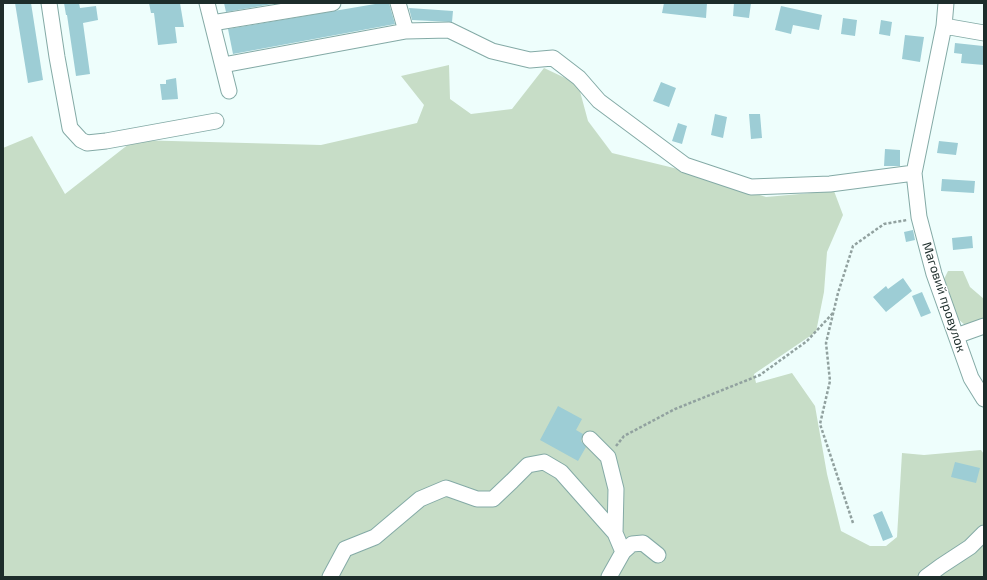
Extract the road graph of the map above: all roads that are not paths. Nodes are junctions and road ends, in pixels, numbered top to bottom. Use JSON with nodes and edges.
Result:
{"nodes":[{"id":1,"x":48,"y":3,"type":"edge"},
{"id":2,"x":207,"y":3,"type":"edge"},
{"id":3,"x":333,"y":3,"type":"edge"},
{"id":4,"x":398,"y":3,"type":"edge"},
{"id":5,"x":946,"y":3,"type":"edge"},
{"id":6,"x":212,"y":23,"type":"junction"},
{"id":7,"x":944,"y":26,"type":"junction"},
{"id":8,"x":406,"y":31,"type":"junction"},
{"id":9,"x":984,"y":33,"type":"edge"},
{"id":10,"x":223,"y":64,"type":"junction"},
{"id":11,"x":229,"y":91,"type":"dead end"},
{"id":12,"x":216,"y":121,"type":"dead end"},
{"id":13,"x":914,"y":174,"type":"junction"},
{"id":14,"x":984,"y":326,"type":"edge"},
{"id":15,"x":956,"y":336,"type":"junction"},
{"id":16,"x":984,"y":399,"type":"edge"},
{"id":17,"x":590,"y":438,"type":"dead end"},
{"id":18,"x":615,"y":533,"type":"junction"},
{"id":19,"x":984,"y":533,"type":"edge"},
{"id":20,"x":623,"y":552,"type":"junction"},
{"id":21,"x":658,"y":555,"type":"dead end"},
{"id":22,"x":330,"y":577,"type":"edge"},
{"id":23,"x":609,"y":577,"type":"edge"},
{"id":24,"x":926,"y":577,"type":"edge"}],
"edges":[{"from":1,"to":12,"type":"street"},
{"from":2,"to":6,"type":"street"},
{"from":3,"to":6,"type":"street"},
{"from":4,"to":8,"type":"street"},
{"from":5,"to":7,"type":"street","name":"Маговий провулок"},
{"from":6,"to":10,"type":"street"},
{"from":7,"to":9,"type":"street"},
{"from":7,"to":13,"type":"street","name":"Маговий провулок"},
{"from":8,"to":10,"type":"street"},
{"from":8,"to":13,"type":"street"},
{"from":10,"to":11,"type":"street"},
{"from":13,"to":15,"type":"street","name":"Маговий провулок"},
{"from":14,"to":15,"type":"street"},
{"from":15,"to":16,"type":"street","name":"Маговий провулок"},
{"from":17,"to":18,"type":"street"},
{"from":18,"to":20,"type":"street"},
{"from":18,"to":22,"type":"street"},
{"from":19,"to":24,"type":"street"},
{"from":20,"to":21,"type":"street"},
{"from":20,"to":23,"type":"street"}]}
